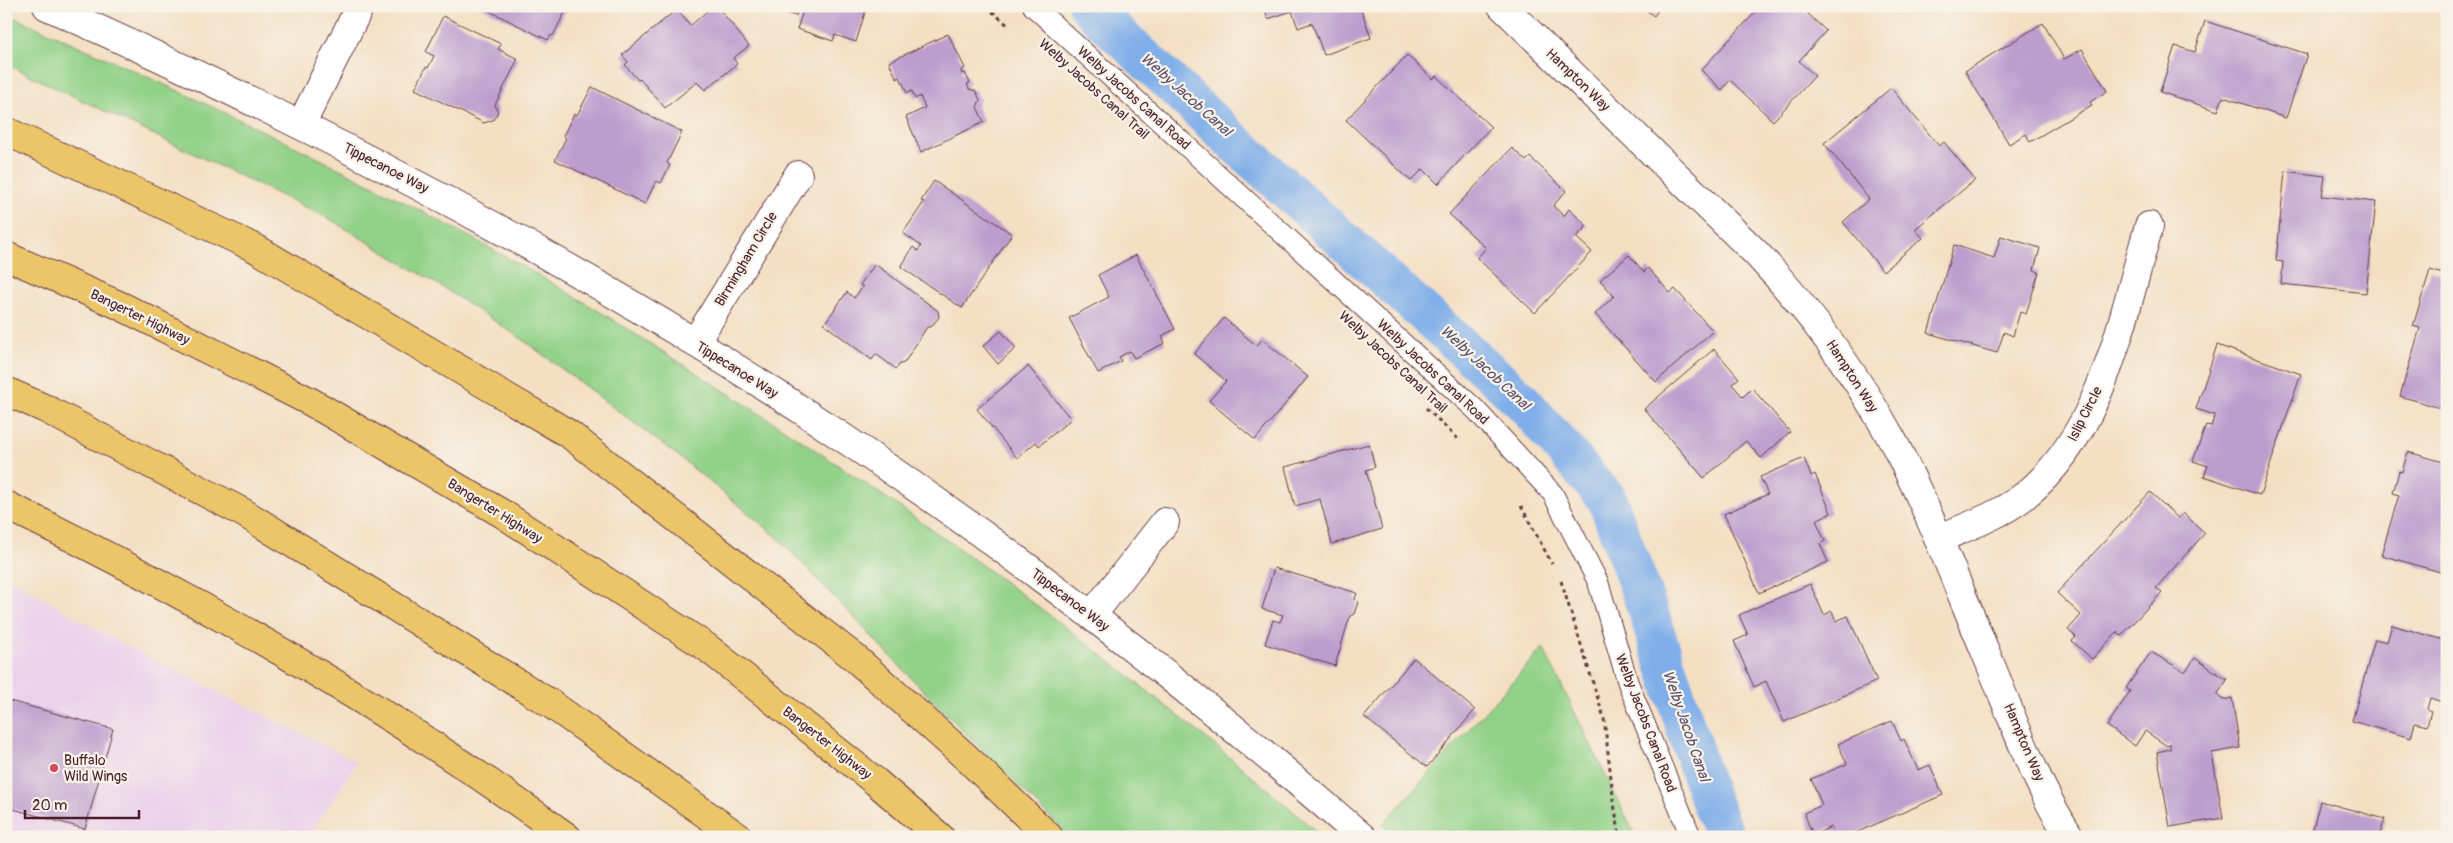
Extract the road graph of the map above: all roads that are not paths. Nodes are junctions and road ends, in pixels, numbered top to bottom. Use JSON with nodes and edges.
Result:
{"nodes":[{"id":1,"x":47,"y":6,"type":"edge"},
{"id":2,"x":360,"y":6,"type":"edge"},
{"id":3,"x":1033,"y":6,"type":"edge"},
{"id":4,"x":1502,"y":6,"type":"edge"},
{"id":5,"x":301,"y":125,"type":"junction"},
{"id":6,"x":6,"y":131,"type":"edge"},
{"id":7,"x":798,"y":175,"type":"dead end"},
{"id":8,"x":2148,"y":226,"type":"dead end"},
{"id":9,"x":6,"y":256,"type":"edge"},
{"id":10,"x":695,"y":343,"type":"junction"},
{"id":11,"x":6,"y":391,"type":"edge"},
{"id":12,"x":6,"y":505,"type":"edge"},
{"id":13,"x":1165,"y":522,"type":"dead end"},
{"id":14,"x":1938,"y":539,"type":"junction"},
{"id":15,"x":1092,"y":615,"type":"junction"},
{"id":16,"x":566,"y":837,"type":"edge"},
{"id":17,"x":738,"y":837,"type":"edge"},
{"id":18,"x":940,"y":837,"type":"edge"},
{"id":19,"x":1049,"y":837,"type":"edge"},
{"id":20,"x":1362,"y":837,"type":"edge"},
{"id":21,"x":1691,"y":837,"type":"edge"},
{"id":22,"x":2070,"y":837,"type":"edge"}],
"edges":[{"from":1,"to":5,"type":"street","name":"Tippecanoe Way"},
{"from":2,"to":5,"type":"street"},
{"from":3,"to":21,"type":"lane","name":"Welby Jacobs Canal Road"},
{"from":4,"to":14,"type":"street","name":"Hampton Way"},
{"from":5,"to":10,"type":"street","name":"Tippecanoe Way"},
{"from":6,"to":19,"type":"highway"},
{"from":7,"to":10,"type":"street","name":"Birmingham Circle"},
{"from":8,"to":14,"type":"street","name":"Islip Circle"},
{"from":9,"to":18,"type":"highway","name":"Bangerter Highway"},
{"from":10,"to":15,"type":"street","name":"Tippecanoe Way"},
{"from":11,"to":17,"type":"highway"},
{"from":12,"to":16,"type":"highway"},
{"from":13,"to":15,"type":"street"},
{"from":14,"to":22,"type":"street","name":"Hampton Way"},
{"from":15,"to":20,"type":"street","name":"Tippecanoe Way"}]}
